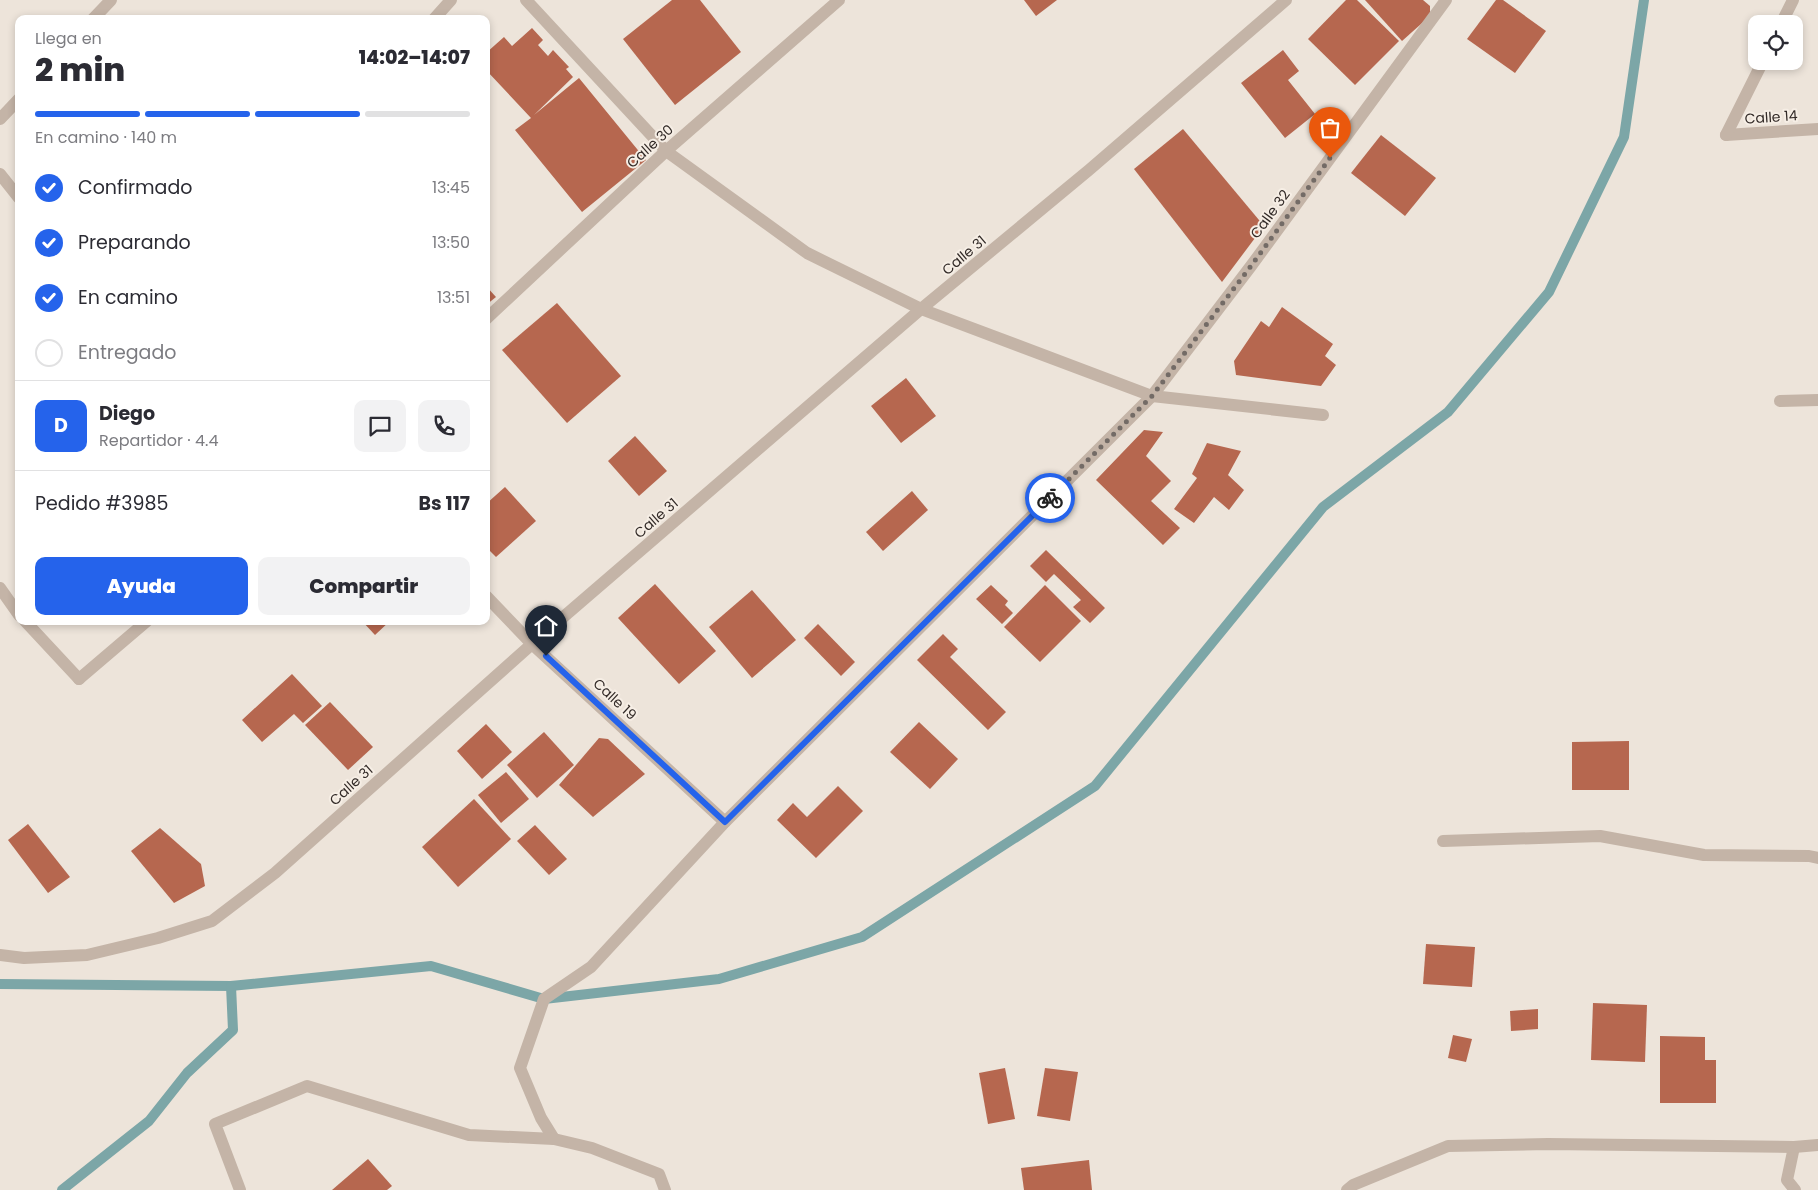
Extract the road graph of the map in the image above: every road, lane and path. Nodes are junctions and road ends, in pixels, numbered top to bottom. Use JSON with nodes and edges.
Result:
{"nodes":[{"id":1,"x":111,"y":0,"type":"edge"},
{"id":2,"x":451,"y":0,"type":"edge"},
{"id":3,"x":526,"y":0,"type":"edge"},
{"id":4,"x":840,"y":0,"type":"edge"},
{"id":5,"x":1286,"y":0,"type":"edge"},
{"id":6,"x":1446,"y":0,"type":"edge"},
{"id":7,"x":1793,"y":0,"type":"edge"},
{"id":8,"x":97,"y":15,"type":"edge"},
{"id":9,"x":438,"y":15,"type":"edge"},
{"id":10,"x":1786,"y":15,"type":"edge"},
{"id":11,"x":1758,"y":70,"type":"edge"},
{"id":12,"x":15,"y":103,"type":"edge"},
{"id":13,"x":0,"y":120,"type":"edge"},
{"id":14,"x":1818,"y":129,"type":"edge"},
{"id":15,"x":666,"y":150,"type":"junction"},
{"id":16,"x":0,"y":174,"type":"edge"},
{"id":17,"x":15,"y":193,"type":"edge"},
{"id":18,"x":922,"y":309,"type":"junction"},
{"id":19,"x":490,"y":315,"type":"edge"},
{"id":20,"x":1152,"y":396,"type":"junction"},
{"id":21,"x":1780,"y":400,"type":"dead end"},
{"id":22,"x":1818,"y":400,"type":"edge"},
{"id":23,"x":1323,"y":415,"type":"dead end"},
{"id":24,"x":0,"y":588,"type":"edge"},
{"id":25,"x":490,"y":600,"type":"edge"},
{"id":26,"x":15,"y":609,"type":"edge"},
{"id":27,"x":29,"y":625,"type":"edge"},
{"id":28,"x":141,"y":625,"type":"edge"},
{"id":29,"x":532,"y":644,"type":"junction"},
{"id":30,"x":725,"y":822,"type":"junction"},
{"id":31,"x":1443,"y":841,"type":"dead end"},
{"id":32,"x":1818,"y":858,"type":"edge"},
{"id":33,"x":0,"y":955,"type":"edge"},
{"id":34,"x":554,"y":1139,"type":"junction"},
{"id":35,"x":1818,"y":1145,"type":"edge"},
{"id":36,"x":1794,"y":1147,"type":"junction"},
{"id":37,"x":240,"y":1190,"type":"edge"},
{"id":38,"x":665,"y":1190,"type":"edge"},
{"id":39,"x":1347,"y":1190,"type":"edge"},
{"id":40,"x":1795,"y":1190,"type":"edge"}],
"edges":[{"from":1,"to":8,"type":"street"},
{"from":2,"to":9,"type":"street"},
{"from":3,"to":15,"type":"street"},
{"from":4,"to":15,"type":"street","name":"Calle 30"},
{"from":5,"to":18,"type":"street","name":"Calle 31"},
{"from":6,"to":20,"type":"street","name":"Calle 32"},
{"from":7,"to":10,"type":"street"},
{"from":11,"to":14,"type":"street","name":"Calle 14"},
{"from":12,"to":13,"type":"street"},
{"from":15,"to":18,"type":"street"},
{"from":15,"to":19,"type":"street","name":"Calle 30"},
{"from":16,"to":17,"type":"street"},
{"from":18,"to":20,"type":"street"},
{"from":18,"to":29,"type":"street","name":"Calle 31"},
{"from":20,"to":23,"type":"street"},
{"from":20,"to":30,"type":"street","name":"Calle 32"},
{"from":21,"to":22,"type":"street"},
{"from":24,"to":26,"type":"street"},
{"from":25,"to":29,"type":"street","name":"Calle 19"},
{"from":27,"to":28,"type":"street"},
{"from":29,"to":30,"type":"street","name":"Calle 19"},
{"from":29,"to":33,"type":"street","name":"Calle 31"},
{"from":30,"to":34,"type":"street","name":"Calle 32"},
{"from":31,"to":32,"type":"street"},
{"from":34,"to":37,"type":"street"},
{"from":34,"to":38,"type":"street"},
{"from":35,"to":36,"type":"street"},
{"from":36,"to":39,"type":"street"},
{"from":36,"to":40,"type":"street"}]}
